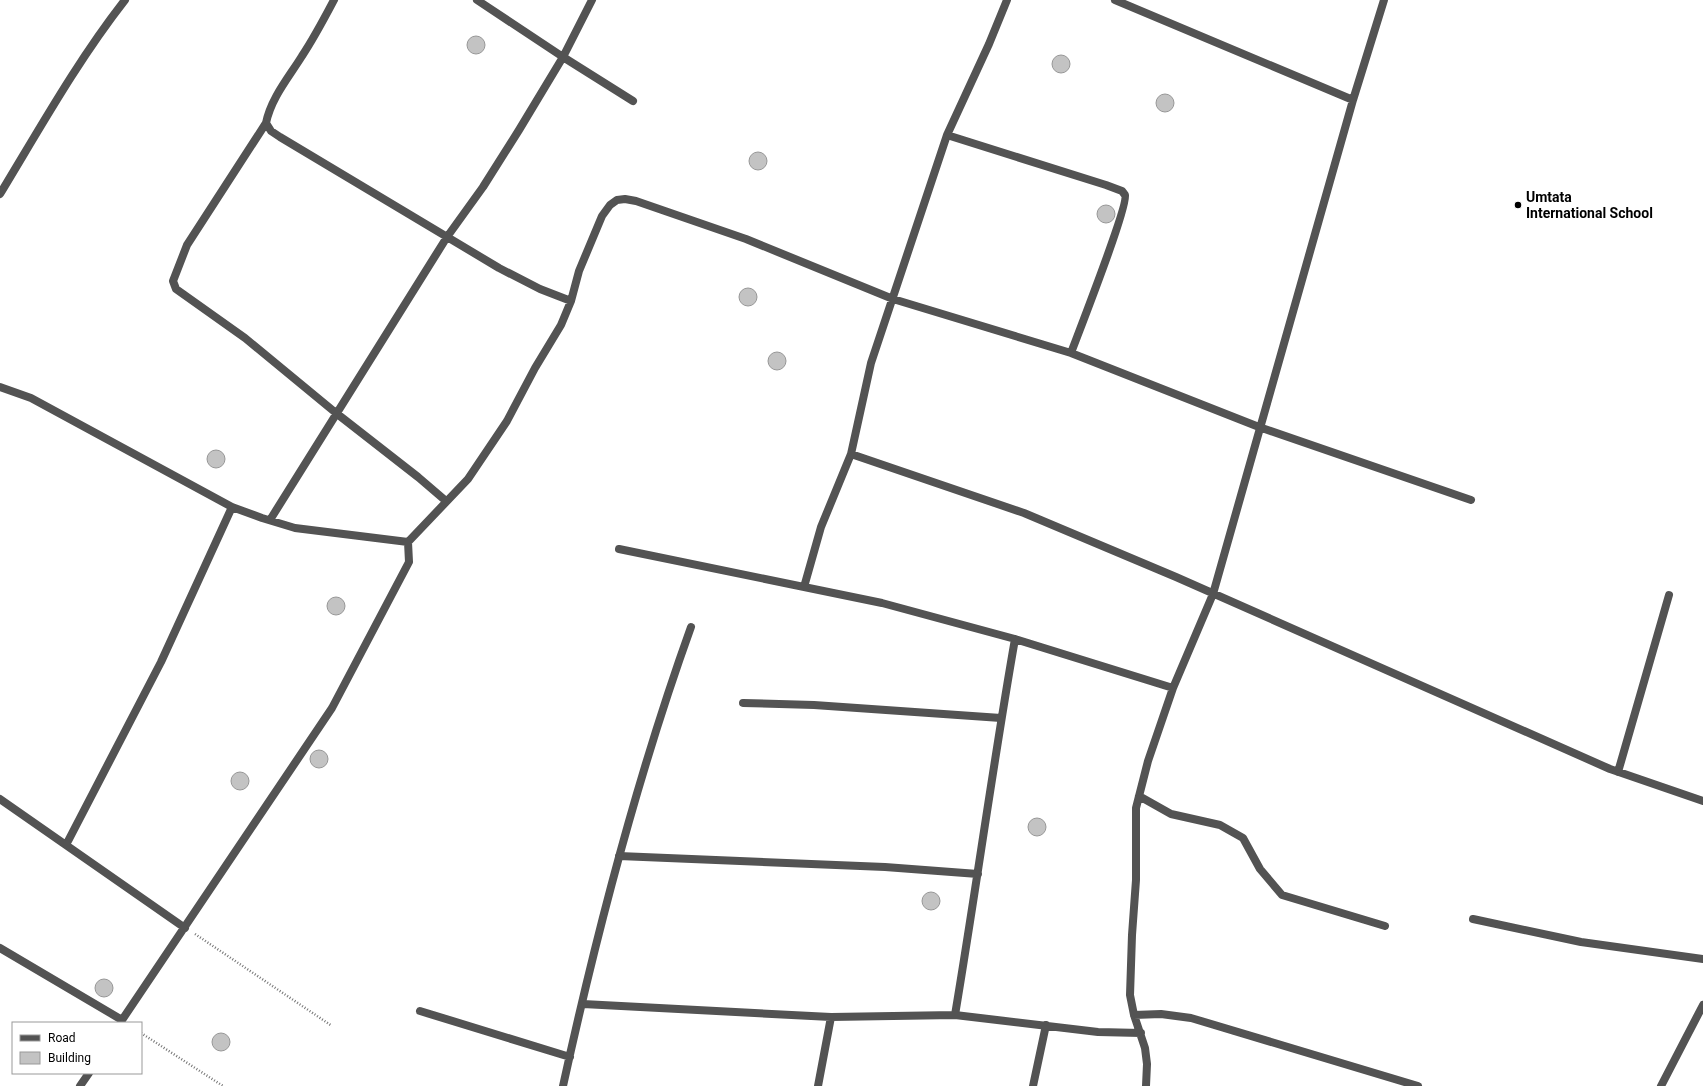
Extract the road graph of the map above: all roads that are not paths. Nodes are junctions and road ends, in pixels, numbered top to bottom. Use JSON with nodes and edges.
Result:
{"nodes":[{"id":1,"x":125,"y":0,"type":"edge"},
{"id":2,"x":334,"y":0,"type":"edge"},
{"id":3,"x":477,"y":0,"type":"edge"},
{"id":4,"x":592,"y":0,"type":"edge"},
{"id":5,"x":1007,"y":0,"type":"edge"},
{"id":6,"x":1115,"y":0,"type":"edge"},
{"id":7,"x":1384,"y":0,"type":"edge"},
{"id":8,"x":563,"y":57,"type":"junction"},
{"id":9,"x":1353,"y":100,"type":"junction"},
{"id":10,"x":633,"y":101,"type":"dead end"},
{"id":11,"x":266,"y":123,"type":"junction"},
{"id":12,"x":948,"y":135,"type":"junction"},
{"id":13,"x":0,"y":194,"type":"edge"},
{"id":14,"x":447,"y":237,"type":"junction"},
{"id":15,"x":893,"y":299,"type":"junction"},
{"id":16,"x":571,"y":301,"type":"junction"},
{"id":17,"x":1071,"y":353,"type":"junction"},
{"id":18,"x":0,"y":387,"type":"edge"},
{"id":19,"x":336,"y":413,"type":"junction"},
{"id":20,"x":1259,"y":427,"type":"junction"},
{"id":21,"x":851,"y":454,"type":"junction"},
{"id":22,"x":1470,"y":500,"type":"dead end"},
{"id":23,"x":446,"y":501,"type":"junction"},
{"id":24,"x":232,"y":507,"type":"junction"},
{"id":25,"x":270,"y":520,"type":"junction"},
{"id":26,"x":408,"y":542,"type":"junction"},
{"id":27,"x":619,"y":549,"type":"dead end"},
{"id":28,"x":804,"y":587,"type":"junction"},
{"id":29,"x":1213,"y":594,"type":"junction"},
{"id":30,"x":1669,"y":595,"type":"dead end"},
{"id":31,"x":691,"y":628,"type":"dead end"},
{"id":32,"x":1015,"y":639,"type":"junction"},
{"id":33,"x":1173,"y":688,"type":"junction"},
{"id":34,"x":743,"y":702,"type":"dead end"},
{"id":35,"x":1001,"y":718,"type":"junction"},
{"id":36,"x":1618,"y":772,"type":"junction"},
{"id":37,"x":1139,"y":796,"type":"junction"},
{"id":38,"x":0,"y":799,"type":"edge"},
{"id":39,"x":1703,"y":801,"type":"edge"},
{"id":40,"x":66,"y":845,"type":"junction"},
{"id":41,"x":619,"y":856,"type":"junction"},
{"id":42,"x":978,"y":874,"type":"junction"},
{"id":43,"x":1473,"y":919,"type":"dead end"},
{"id":44,"x":1385,"y":926,"type":"dead end"},
{"id":45,"x":185,"y":928,"type":"junction"},
{"id":46,"x":0,"y":948,"type":"edge"},
{"id":47,"x":1703,"y":959,"type":"edge"},
{"id":48,"x":583,"y":1004,"type":"junction"},
{"id":49,"x":1703,"y":1005,"type":"edge"},
{"id":50,"x":420,"y":1011,"type":"dead end"},
{"id":51,"x":955,"y":1016,"type":"junction"},
{"id":52,"x":1134,"y":1016,"type":"junction"},
{"id":53,"x":831,"y":1017,"type":"junction"},
{"id":54,"x":121,"y":1022,"type":"edge"},
{"id":55,"x":1046,"y":1025,"type":"junction"},
{"id":56,"x":1141,"y":1033,"type":"junction"},
{"id":57,"x":570,"y":1057,"type":"junction"},
{"id":58,"x":88,"y":1074,"type":"edge"},
{"id":59,"x":80,"y":1086,"type":"edge"},
{"id":60,"x":563,"y":1086,"type":"edge"},
{"id":61,"x":818,"y":1086,"type":"edge"},
{"id":62,"x":1033,"y":1086,"type":"edge"},
{"id":63,"x":1146,"y":1086,"type":"edge"},
{"id":64,"x":1418,"y":1086,"type":"edge"},
{"id":65,"x":1661,"y":1086,"type":"edge"}],
"edges":[{"from":1,"to":13,"type":"street"},
{"from":2,"to":11,"type":"street"},
{"from":3,"to":8,"type":"street"},
{"from":4,"to":8,"type":"street"},
{"from":5,"to":12,"type":"street"},
{"from":6,"to":9,"type":"street"},
{"from":7,"to":9,"type":"street"},
{"from":8,"to":10,"type":"street"},
{"from":8,"to":14,"type":"street"},
{"from":9,"to":20,"type":"street"},
{"from":11,"to":14,"type":"street"},
{"from":11,"to":19,"type":"street"},
{"from":12,"to":15,"type":"street"},
{"from":12,"to":17,"type":"street"},
{"from":14,"to":16,"type":"street"},
{"from":14,"to":19,"type":"street"},
{"from":15,"to":16,"type":"street"},
{"from":15,"to":17,"type":"street"},
{"from":15,"to":21,"type":"street"},
{"from":16,"to":23,"type":"street"},
{"from":17,"to":20,"type":"street"},
{"from":18,"to":24,"type":"street"},
{"from":19,"to":23,"type":"street"},
{"from":19,"to":25,"type":"street"},
{"from":20,"to":22,"type":"street"},
{"from":20,"to":29,"type":"street"},
{"from":21,"to":28,"type":"street"},
{"from":21,"to":29,"type":"street"},
{"from":23,"to":26,"type":"street"},
{"from":24,"to":25,"type":"street"},
{"from":24,"to":40,"type":"street"},
{"from":25,"to":26,"type":"street"},
{"from":26,"to":45,"type":"street"},
{"from":27,"to":28,"type":"street"},
{"from":28,"to":32,"type":"street"},
{"from":29,"to":33,"type":"street"},
{"from":29,"to":36,"type":"street"},
{"from":30,"to":36,"type":"street"},
{"from":31,"to":41,"type":"street"},
{"from":32,"to":33,"type":"street"},
{"from":32,"to":35,"type":"street"},
{"from":33,"to":37,"type":"street"},
{"from":34,"to":35,"type":"street"},
{"from":35,"to":42,"type":"street"},
{"from":36,"to":39,"type":"street"},
{"from":37,"to":44,"type":"street"},
{"from":37,"to":52,"type":"street"},
{"from":38,"to":40,"type":"street"},
{"from":40,"to":45,"type":"street"},
{"from":41,"to":42,"type":"street"},
{"from":41,"to":48,"type":"street"},
{"from":42,"to":51,"type":"street"},
{"from":43,"to":47,"type":"street"},
{"from":45,"to":54,"type":"street"},
{"from":46,"to":54,"type":"street"},
{"from":48,"to":53,"type":"street"},
{"from":48,"to":57,"type":"street"},
{"from":49,"to":65,"type":"street"},
{"from":50,"to":57,"type":"street"},
{"from":51,"to":53,"type":"street"},
{"from":51,"to":55,"type":"street"},
{"from":52,"to":56,"type":"street"},
{"from":52,"to":64,"type":"street"},
{"from":53,"to":61,"type":"street"},
{"from":55,"to":56,"type":"street"},
{"from":55,"to":62,"type":"street"},
{"from":56,"to":63,"type":"street"},
{"from":57,"to":60,"type":"street"},
{"from":58,"to":59,"type":"street"}]}
